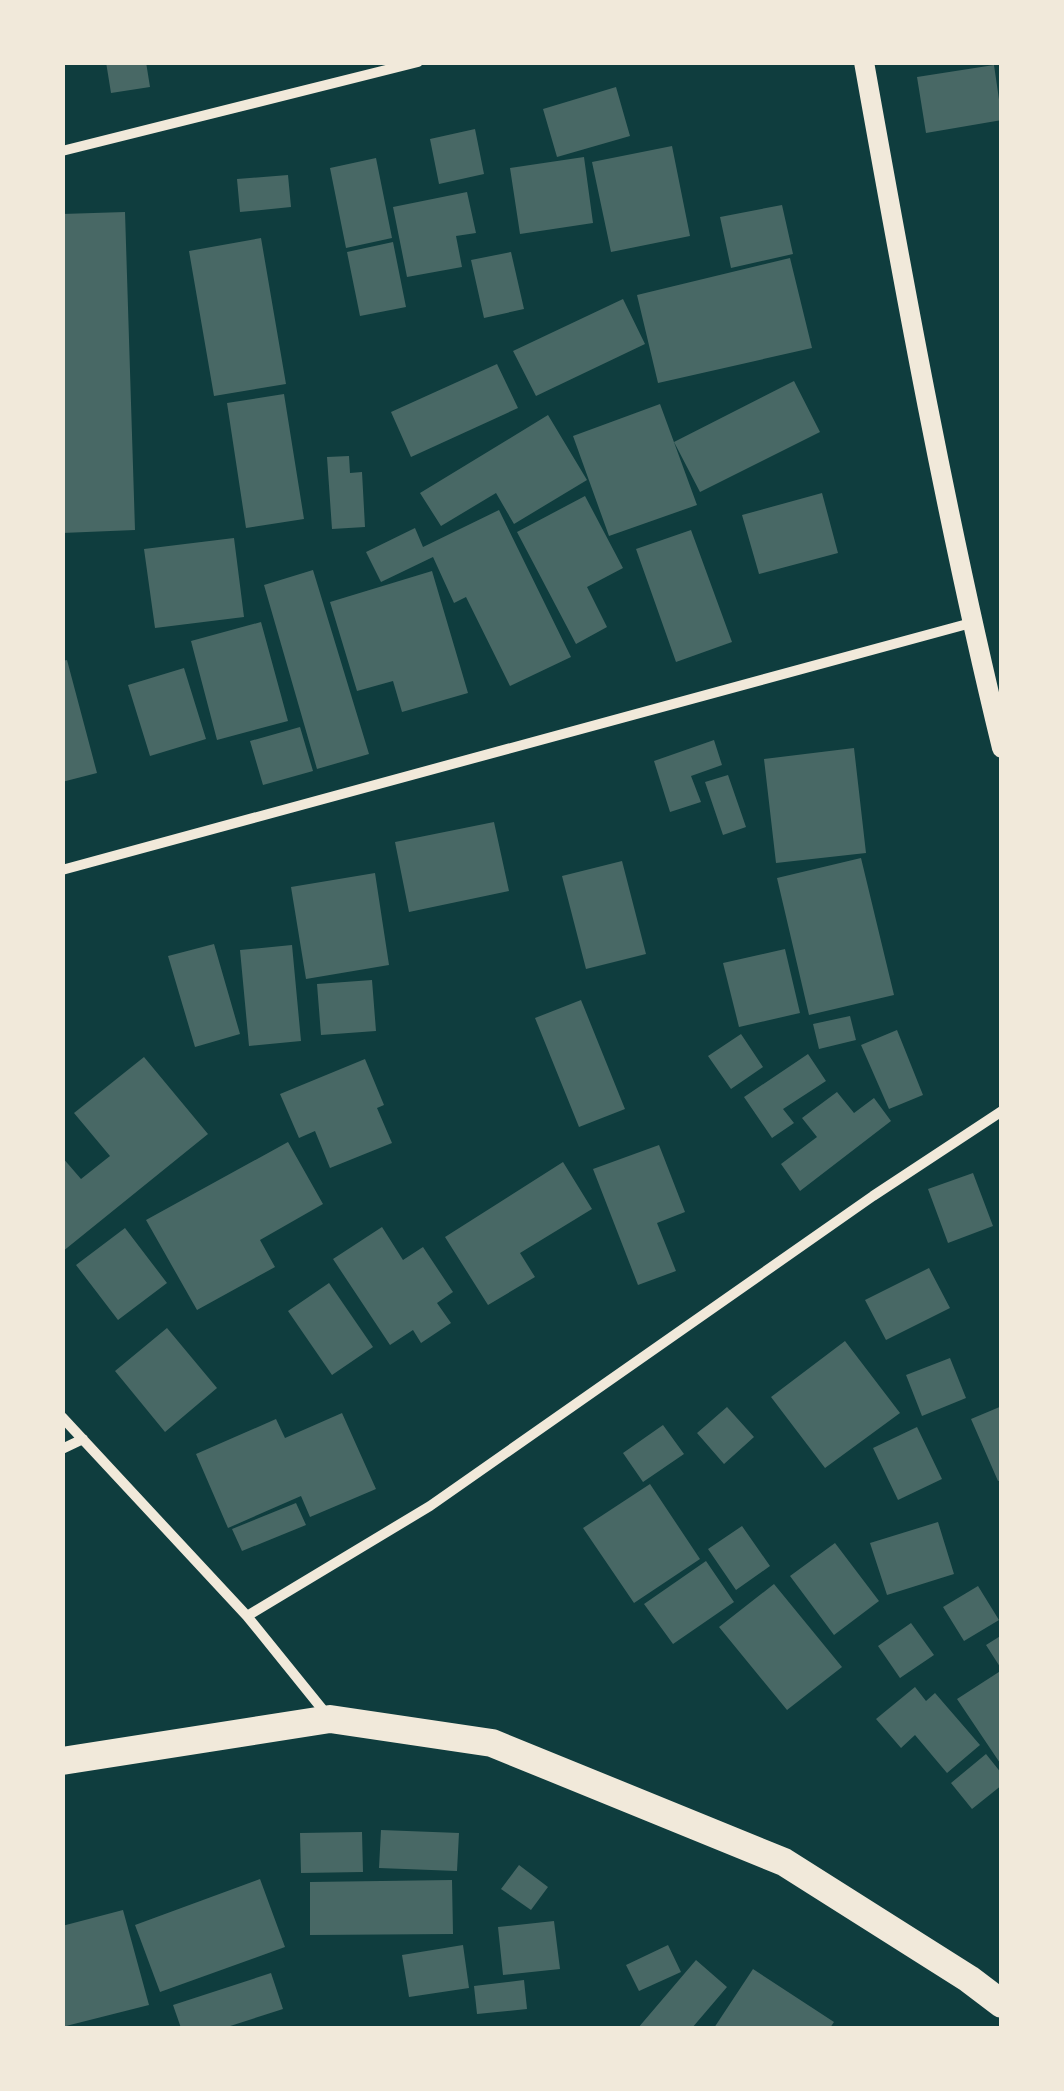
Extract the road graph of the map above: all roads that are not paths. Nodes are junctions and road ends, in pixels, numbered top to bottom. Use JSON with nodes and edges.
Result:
{"nodes":[{"id":1,"x":418,"y":62,"type":"edge"},
{"id":2,"x":864,"y":62,"type":"edge"},
{"id":3,"x":62,"y":151,"type":"edge"},
{"id":4,"x":972,"y":623,"type":"junction"},
{"id":5,"x":1002,"y":748,"type":"edge"},
{"id":6,"x":62,"y":870,"type":"edge"},
{"id":7,"x":1002,"y":1111,"type":"edge"},
{"id":8,"x":62,"y":1417,"type":"edge"},
{"id":9,"x":83,"y":1439,"type":"junction"},
{"id":10,"x":62,"y":1448,"type":"edge"},
{"id":11,"x":247,"y":1616,"type":"junction"},
{"id":12,"x":330,"y":1720,"type":"junction"},
{"id":13,"x":62,"y":1761,"type":"edge"},
{"id":14,"x":1002,"y":2004,"type":"edge"}],
"edges":[{"from":1,"to":3,"type":"street"},
{"from":2,"to":4,"type":"main road"},
{"from":4,"to":5,"type":"main road"},
{"from":4,"to":6,"type":"street"},
{"from":7,"to":11,"type":"street"},
{"from":8,"to":9,"type":"street"},
{"from":9,"to":10,"type":"street"},
{"from":9,"to":11,"type":"street"},
{"from":11,"to":12,"type":"street"},
{"from":12,"to":13,"type":"highway"},
{"from":12,"to":14,"type":"highway"}]}
